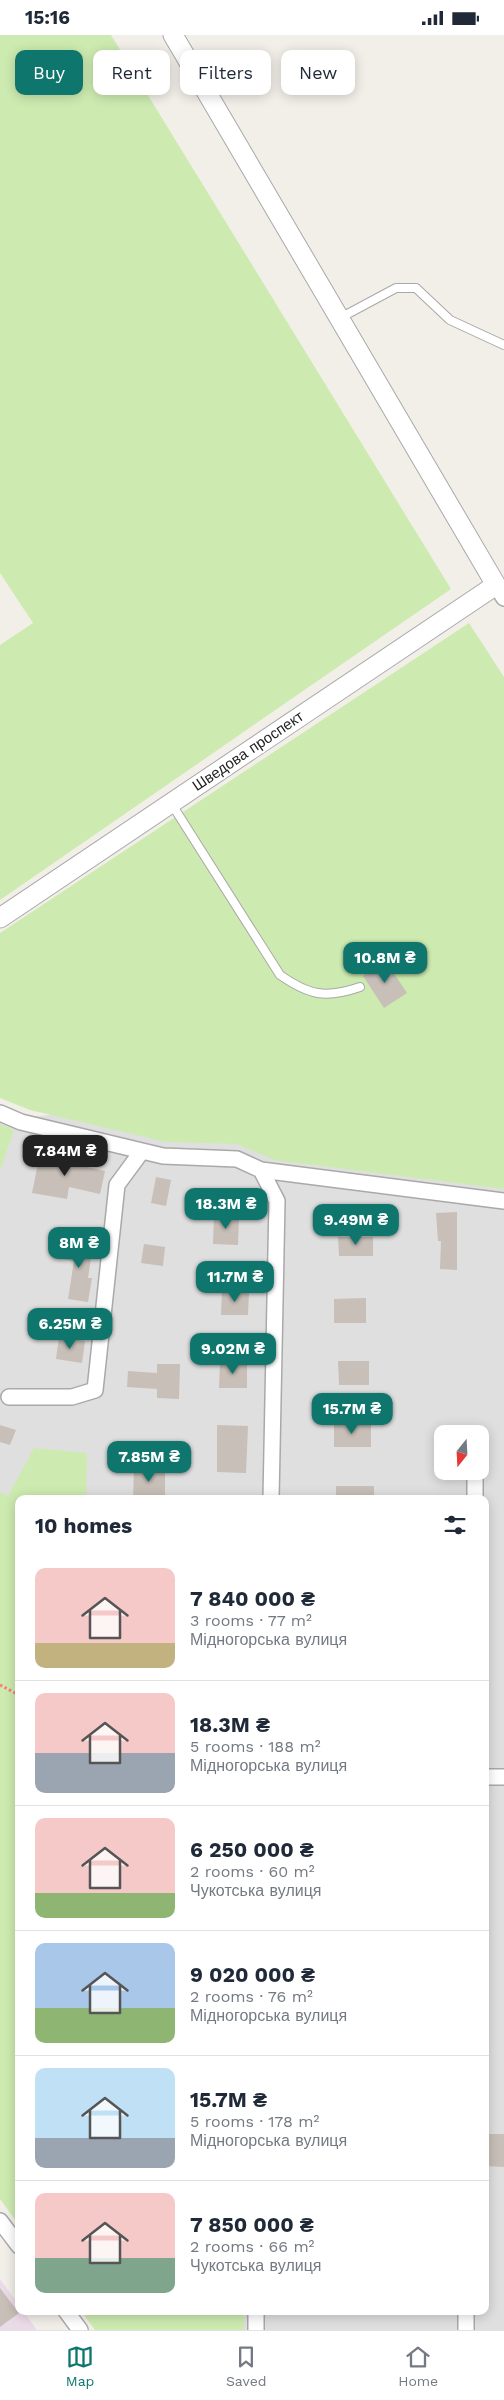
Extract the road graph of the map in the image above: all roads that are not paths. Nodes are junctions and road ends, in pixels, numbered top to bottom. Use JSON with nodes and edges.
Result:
{"nodes":[{"id":1,"x":173,"y":35,"type":"edge"},
{"id":2,"x":340,"y":318,"type":"junction"},
{"id":3,"x":504,"y":345,"type":"edge"},
{"id":4,"x":500,"y":591,"type":"edge"},
{"id":5,"x":171,"y":803,"type":"junction"},
{"id":6,"x":0,"y":918,"type":"edge"},
{"id":7,"x":360,"y":987,"type":"dead end"},
{"id":8,"x":0,"y":1113,"type":"edge"},
{"id":9,"x":142,"y":1151,"type":"junction"},
{"id":10,"x":261,"y":1169,"type":"junction"},
{"id":11,"x":504,"y":1201,"type":"edge"},
{"id":12,"x":8,"y":1397,"type":"dead end"},
{"id":13,"x":475,"y":1480,"type":"edge"},
{"id":14,"x":271,"y":1495,"type":"edge"},
{"id":15,"x":475,"y":1495,"type":"edge"},
{"id":16,"x":489,"y":1777,"type":"edge"},
{"id":17,"x":504,"y":1777,"type":"edge"},
{"id":18,"x":0,"y":2221,"type":"edge"},
{"id":19,"x":15,"y":2241,"type":"edge"},
{"id":20,"x":69,"y":2315,"type":"edge"},
{"id":21,"x":256,"y":2315,"type":"edge"},
{"id":22,"x":466,"y":2315,"type":"edge"},
{"id":23,"x":80,"y":2330,"type":"edge"},
{"id":24,"x":256,"y":2330,"type":"edge"},
{"id":25,"x":466,"y":2330,"type":"edge"}],
"edges":[{"from":1,"to":2,"type":"street"},
{"from":2,"to":3,"type":"lane"},
{"from":2,"to":4,"type":"street"},
{"from":4,"to":5,"type":"street","name":"Шведова проспект"},
{"from":5,"to":6,"type":"street","name":"Шведова проспект"},
{"from":5,"to":7,"type":"lane"},
{"from":8,"to":9,"type":"street"},
{"from":9,"to":10,"type":"street"},
{"from":9,"to":12,"type":"street"},
{"from":10,"to":11,"type":"street"},
{"from":10,"to":14,"type":"street"},
{"from":13,"to":15,"type":"street"},
{"from":16,"to":17,"type":"street"},
{"from":18,"to":19,"type":"street"},
{"from":20,"to":23,"type":"street"},
{"from":21,"to":24,"type":"street"},
{"from":22,"to":25,"type":"street"}]}
